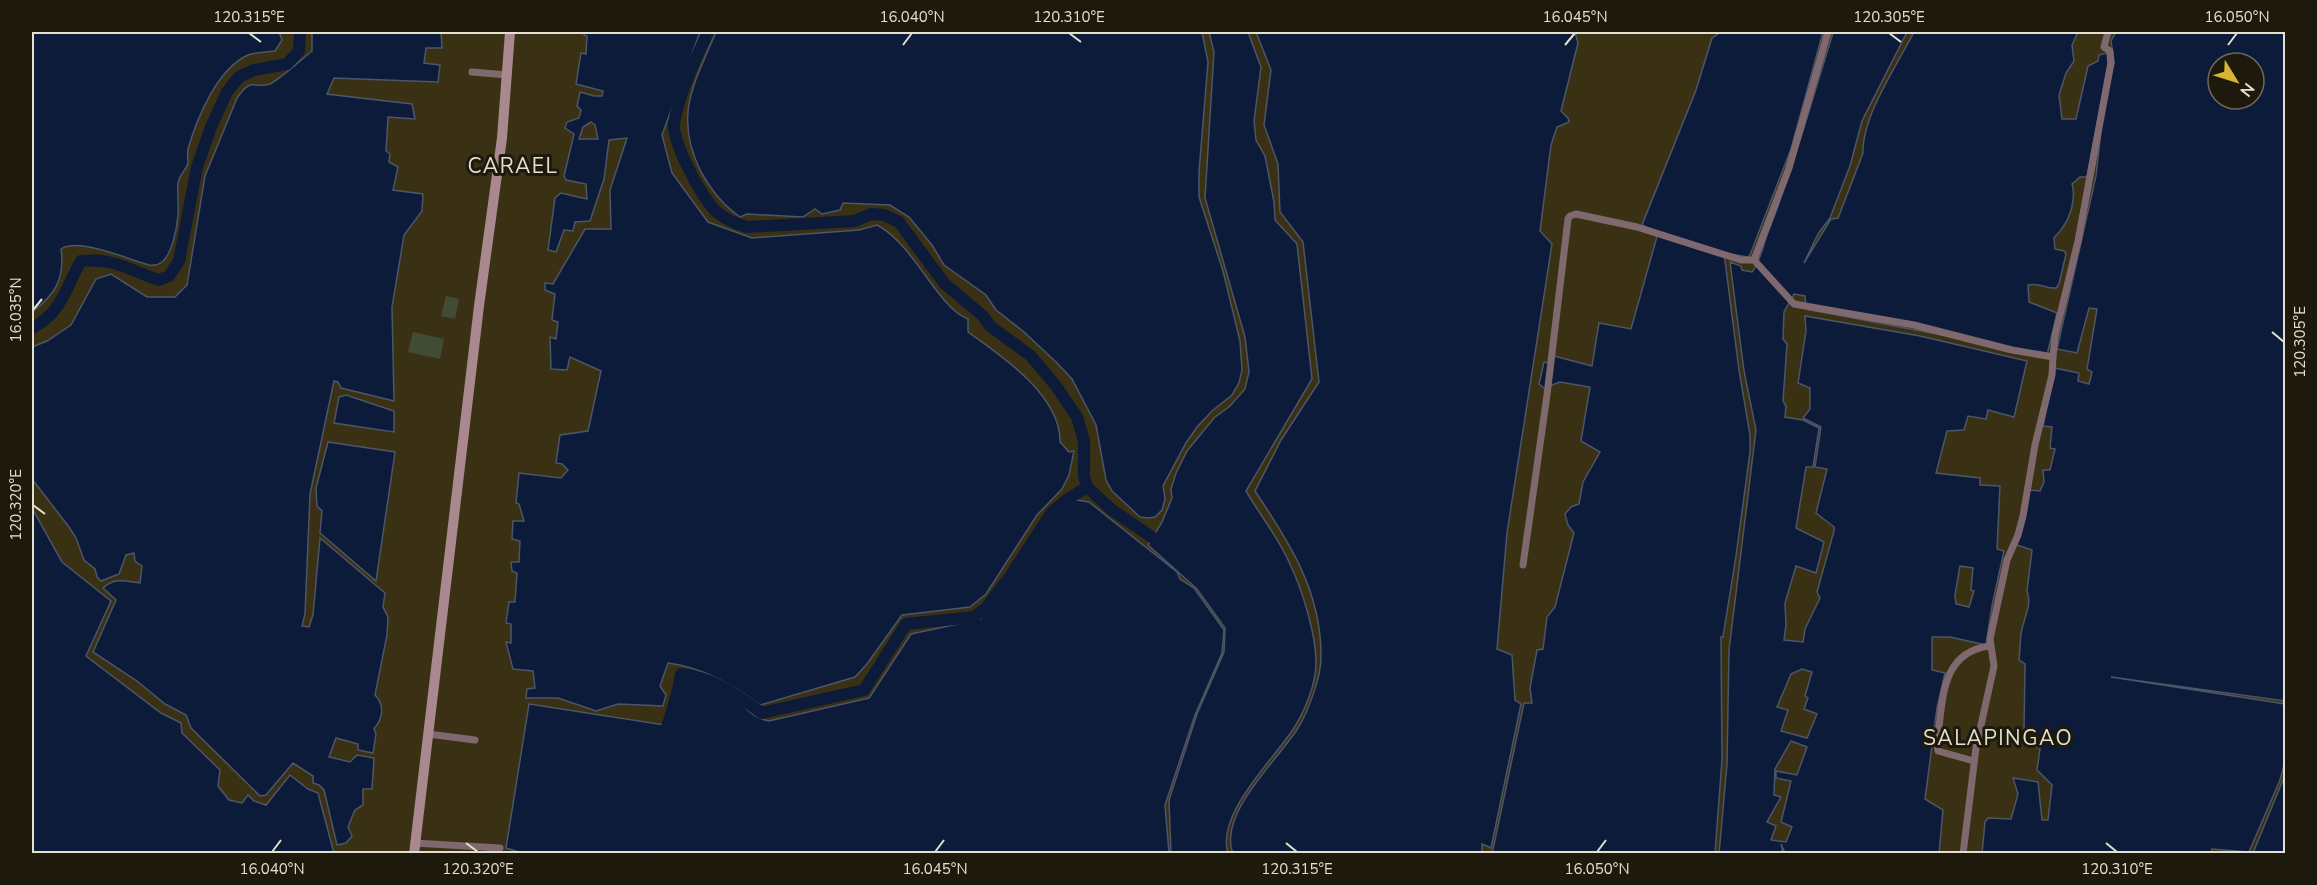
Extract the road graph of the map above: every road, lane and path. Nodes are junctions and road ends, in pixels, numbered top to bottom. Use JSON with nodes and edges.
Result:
{"nodes":[{"id":1,"x":510,"y":32,"type":"edge"},
{"id":2,"x":1828,"y":32,"type":"edge"},
{"id":3,"x":2109,"y":32,"type":"edge"},
{"id":4,"x":472,"y":72,"type":"dead end"},
{"id":5,"x":507,"y":75,"type":"junction"},
{"id":6,"x":1756,"y":262,"type":"junction"},
{"id":7,"x":2053,"y":357,"type":"junction"},
{"id":8,"x":1523,"y":564,"type":"dead end"},
{"id":9,"x":1990,"y":646,"type":"junction"},
{"id":10,"x":428,"y":734,"type":"junction"},
{"id":11,"x":475,"y":740,"type":"dead end"},
{"id":12,"x":1974,"y":760,"type":"junction"},
{"id":13,"x":414,"y":848,"type":"edge"},
{"id":14,"x":500,"y":848,"type":"dead end"},
{"id":15,"x":1963,"y":854,"type":"edge"}],
"edges":[{"from":1,"to":5,"type":"street"},
{"from":2,"to":6,"type":"street"},
{"from":3,"to":7,"type":"street"},
{"from":4,"to":5,"type":"street"},
{"from":5,"to":10,"type":"street"},
{"from":6,"to":7,"type":"street"},
{"from":6,"to":8,"type":"street"},
{"from":7,"to":9,"type":"street"},
{"from":9,"to":12,"type":"street"},
{"from":9,"to":12,"type":"street"},
{"from":10,"to":11,"type":"street"},
{"from":10,"to":13,"type":"street"},
{"from":12,"to":15,"type":"street"},
{"from":13,"to":14,"type":"street"}]}
